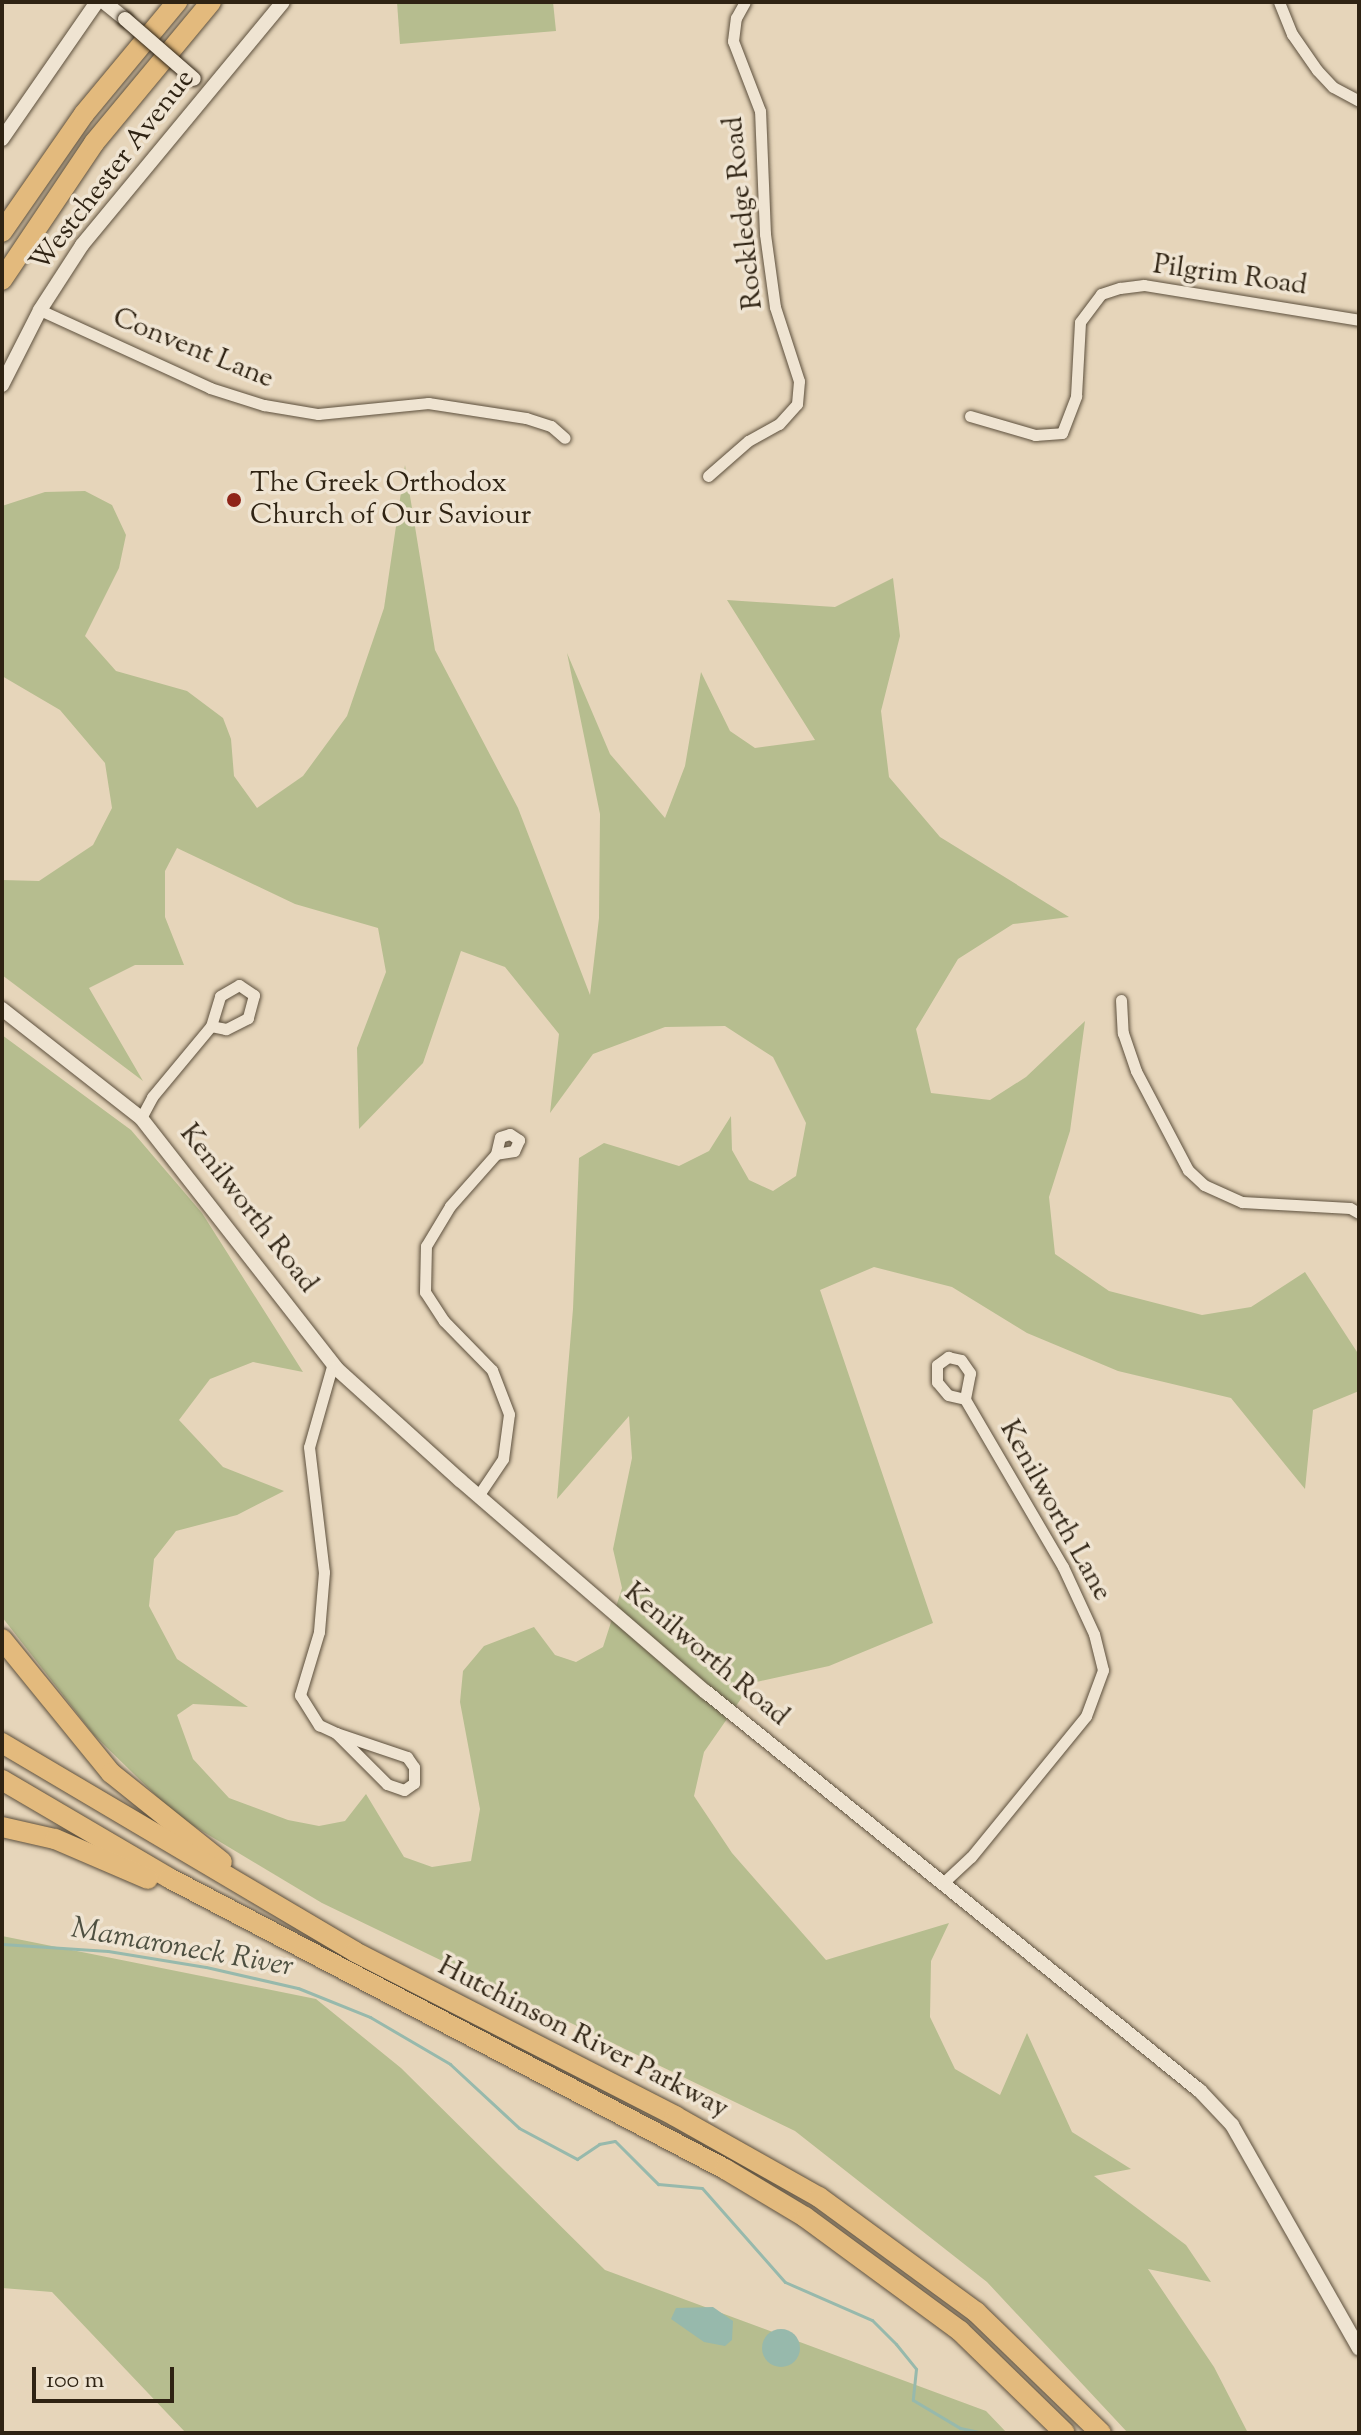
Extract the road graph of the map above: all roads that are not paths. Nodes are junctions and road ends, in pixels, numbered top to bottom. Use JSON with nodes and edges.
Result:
{"nodes":[{"id":1,"x":97,"y":2,"type":"edge"},
{"id":2,"x":104,"y":2,"type":"edge"},
{"id":3,"x":177,"y":2,"type":"edge"},
{"id":4,"x":211,"y":2,"type":"edge"},
{"id":5,"x":283,"y":2,"type":"edge"},
{"id":6,"x":745,"y":2,"type":"edge"},
{"id":7,"x":1279,"y":2,"type":"edge"},
{"id":8,"x":208,"y":90,"type":"junction"},
{"id":9,"x":1359,"y":101,"type":"edge"},
{"id":10,"x":2,"y":139,"type":"edge"},
{"id":11,"x":24,"y":199,"type":"junction"},
{"id":12,"x":2,"y":225,"type":"edge"},
{"id":13,"x":2,"y":232,"type":"edge"},
{"id":14,"x":26,"y":241,"type":"junction"},
{"id":15,"x":2,"y":280,"type":"edge"},
{"id":16,"x":2,"y":291,"type":"edge"},
{"id":17,"x":40,"y":310,"type":"junction"},
{"id":18,"x":1359,"y":320,"type":"edge"},
{"id":19,"x":2,"y":385,"type":"edge"},
{"id":20,"x":970,"y":416,"type":"dead end"},
{"id":21,"x":565,"y":438,"type":"dead end"},
{"id":22,"x":708,"y":476,"type":"dead end"},
{"id":23,"x":1121,"y":1000,"type":"dead end"},
{"id":24,"x":2,"y":1009,"type":"edge"},
{"id":25,"x":211,"y":1026,"type":"dead end"},
{"id":26,"x":141,"y":1118,"type":"junction"},
{"id":27,"x":496,"y":1154,"type":"dead end"},
{"id":28,"x":1359,"y":1213,"type":"edge"},
{"id":29,"x":333,"y":1363,"type":"junction"},
{"id":30,"x":965,"y":1399,"type":"dead end"},
{"id":31,"x":478,"y":1496,"type":"junction"},
{"id":32,"x":2,"y":1639,"type":"edge"},
{"id":33,"x":336,"y":1733,"type":"junction"},
{"id":34,"x":2,"y":1743,"type":"edge"},
{"id":35,"x":2,"y":1780,"type":"edge"},
{"id":36,"x":2,"y":1827,"type":"edge"},
{"id":37,"x":945,"y":1881,"type":"junction"},
{"id":38,"x":288,"y":1914,"type":"junction"},
{"id":39,"x":276,"y":1935,"type":"junction"},
{"id":40,"x":1359,"y":2349,"type":"edge"},
{"id":41,"x":1065,"y":2433,"type":"edge"},
{"id":42,"x":1101,"y":2433,"type":"edge"}],
"edges":[{"from":1,"to":10,"type":"street"},
{"from":2,"to":8,"type":"street","bridge":true},
{"from":3,"to":11,"type":"highway"},
{"from":4,"to":14,"type":"highway"},
{"from":5,"to":8,"type":"street","name":"Westchester Avenue"},
{"from":6,"to":22,"type":"street","name":"Rockledge Road"},
{"from":7,"to":9,"type":"street"},
{"from":8,"to":17,"type":"street","name":"Westchester Avenue"},
{"from":11,"to":12,"type":"highway"},
{"from":11,"to":13,"type":"highway"},
{"from":14,"to":15,"type":"highway"},
{"from":14,"to":16,"type":"highway"},
{"from":17,"to":19,"type":"street","name":"Westchester Avenue"},
{"from":17,"to":21,"type":"street","name":"Convent Lane"},
{"from":18,"to":20,"type":"street","name":"Pilgrim Road"},
{"from":23,"to":28,"type":"street"},
{"from":24,"to":26,"type":"street","name":"Kenilworth Road"},
{"from":25,"to":26,"type":"street"},
{"from":26,"to":29,"type":"street","name":"Kenilworth Road"},
{"from":27,"to":31,"type":"street"},
{"from":29,"to":31,"type":"street","name":"Kenilworth Road"},
{"from":29,"to":33,"type":"street"},
{"from":30,"to":37,"type":"street","name":"Kenilworth Lane"},
{"from":31,"to":37,"type":"street","name":"Kenilworth Road"},
{"from":32,"to":38,"type":"highway"},
{"from":33,"to":33,"type":"street"},
{"from":34,"to":38,"type":"highway","name":"Hutchinson River Parkway"},
{"from":35,"to":39,"type":"highway","name":"Hutchinson River Parkway"},
{"from":36,"to":39,"type":"highway"},
{"from":37,"to":40,"type":"street","name":"Kenilworth Road"},
{"from":38,"to":42,"type":"highway","name":"Hutchinson River Parkway"},
{"from":39,"to":41,"type":"highway","name":"Hutchinson River Parkway"}]}
